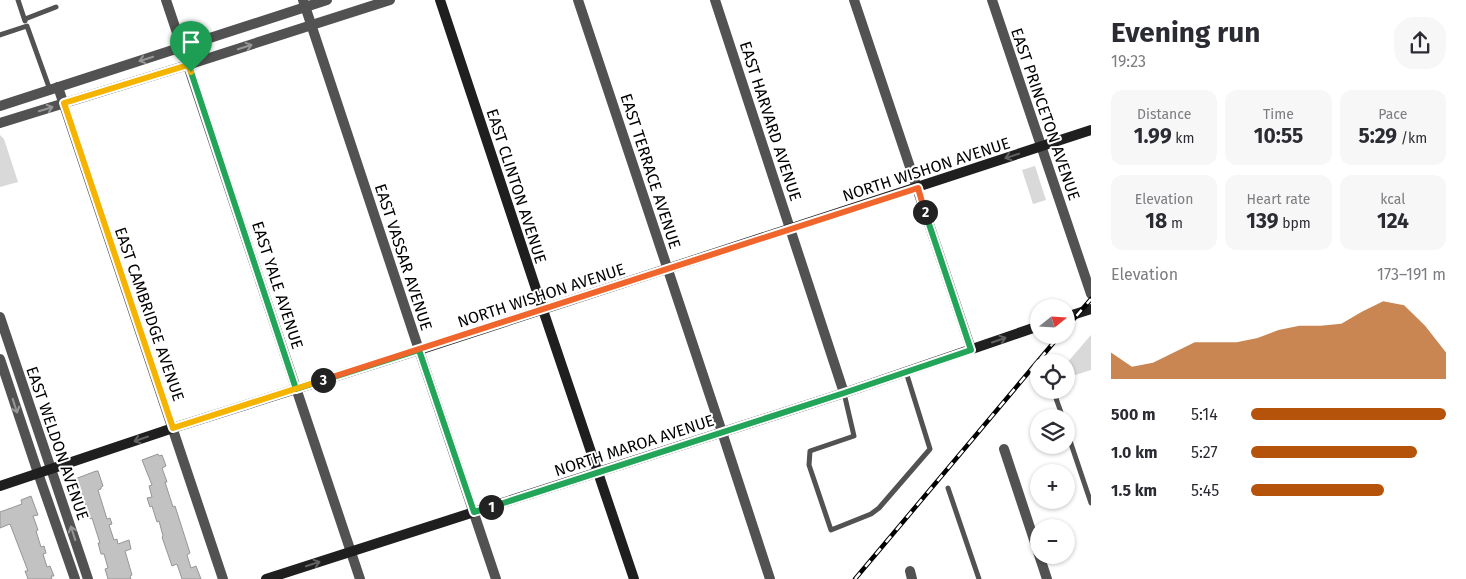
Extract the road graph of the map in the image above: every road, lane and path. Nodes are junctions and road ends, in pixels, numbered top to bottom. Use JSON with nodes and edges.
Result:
{"nodes":[{"id":1,"x":18,"y":0,"type":"edge"},
{"id":2,"x":166,"y":0,"type":"edge"},
{"id":3,"x":327,"y":0,"type":"edge"},
{"id":4,"x":390,"y":0,"type":"edge"},
{"id":5,"x":440,"y":0,"type":"edge"},
{"id":6,"x":578,"y":0,"type":"edge"},
{"id":7,"x":715,"y":0,"type":"edge"},
{"id":8,"x":854,"y":0,"type":"edge"},
{"id":9,"x":992,"y":0,"type":"edge"},
{"id":10,"x":304,"y":4,"type":"edge"},
{"id":11,"x":56,"y":7,"type":"dead end"},
{"id":12,"x":25,"y":19,"type":"junction"},
{"id":13,"x":312,"y":25,"type":"junction"},
{"id":14,"x":27,"y":26,"type":"junction"},
{"id":15,"x":0,"y":35,"type":"edge"},
{"id":16,"x":183,"y":47,"type":"junction"},
{"id":17,"x":188,"y":65,"type":"junction"},
{"id":18,"x":54,"y":88,"type":"junction"},
{"id":19,"x":64,"y":103,"type":"junction"},
{"id":20,"x":0,"y":106,"type":"edge"},
{"id":21,"x":0,"y":123,"type":"edge"},
{"id":22,"x":1091,"y":130,"type":"edge"},
{"id":23,"x":1040,"y":147,"type":"junction"},
{"id":24,"x":918,"y":188,"type":"junction"},
{"id":25,"x":790,"y":228,"type":"junction"},
{"id":26,"x":668,"y":269,"type":"junction"},
{"id":27,"x":1091,"y":294,"type":"edge"},
{"id":28,"x":1091,"y":309,"type":"edge"},
{"id":29,"x":543,"y":310,"type":"junction"},
{"id":30,"x":1075,"y":314,"type":"edge"},
{"id":31,"x":0,"y":317,"type":"edge"},
{"id":32,"x":1030,"y":329,"type":"edge"},
{"id":33,"x":419,"y":350,"type":"junction"},
{"id":34,"x":971,"y":350,"type":"junction"},
{"id":35,"x":0,"y":359,"type":"edge"},
{"id":36,"x":17,"y":367,"type":"junction"},
{"id":37,"x":4,"y":372,"type":"junction"},
{"id":38,"x":906,"y":372,"type":"junction"},
{"id":39,"x":296,"y":389,"type":"junction"},
{"id":40,"x":844,"y":393,"type":"junction"},
{"id":41,"x":173,"y":428,"type":"junction"},
{"id":42,"x":722,"y":432,"type":"junction"},
{"id":43,"x":1004,"y":449,"type":"dead end"},
{"id":44,"x":1075,"y":454,"type":"edge"},
{"id":45,"x":51,"y":469,"type":"junction"},
{"id":46,"x":598,"y":472,"type":"junction"},
{"id":47,"x":38,"y":473,"type":"junction"},
{"id":48,"x":0,"y":486,"type":"edge"},
{"id":49,"x":948,"y":488,"type":"dead end"},
{"id":50,"x":1091,"y":503,"type":"edge"},
{"id":51,"x":474,"y":512,"type":"junction"},
{"id":52,"x":351,"y":552,"type":"junction"},
{"id":53,"x":75,"y":579,"type":"edge"},
{"id":54,"x":88,"y":579,"type":"edge"},
{"id":55,"x":223,"y":579,"type":"edge"},
{"id":56,"x":266,"y":579,"type":"edge"},
{"id":57,"x":360,"y":579,"type":"edge"},
{"id":58,"x":496,"y":579,"type":"edge"},
{"id":59,"x":634,"y":579,"type":"edge"},
{"id":60,"x":770,"y":579,"type":"edge"},
{"id":61,"x":978,"y":579,"type":"edge"},
{"id":62,"x":1046,"y":579,"type":"edge"}],
"edges":[{"from":1,"to":12,"type":"lane"},
{"from":2,"to":16,"type":"street","name":"EAST YALE AVENUE"},
{"from":3,"to":10,"type":"street"},
{"from":4,"to":13,"type":"street"},
{"from":5,"to":29,"type":"main road","name":"EAST CLINTON AVENUE"},
{"from":6,"to":26,"type":"street","name":"EAST TERRACE AVENUE"},
{"from":7,"to":25,"type":"street","name":"EAST HARVARD AVENUE"},
{"from":8,"to":24,"type":"street"},
{"from":9,"to":23,"type":"street","name":"EAST PRINCETON AVENUE"},
{"from":10,"to":13,"type":"street","name":"EAST VASSAR AVENUE"},
{"from":10,"to":16,"type":"street"},
{"from":11,"to":12,"type":"lane"},
{"from":12,"to":14,"type":"lane"},
{"from":17,"to":13,"type":"street","one_way":true},
{"from":13,"to":33,"type":"street","name":"EAST VASSAR AVENUE"},
{"from":14,"to":15,"type":"lane"},
{"from":14,"to":18,"type":"lane"},
{"from":16,"to":17,"type":"street","name":"EAST YALE AVENUE"},
{"from":16,"to":18,"type":"street","one_way":true},
{"from":17,"to":19,"type":"street"},
{"from":17,"to":39,"type":"street","name":"EAST YALE AVENUE"},
{"from":18,"to":19,"type":"street","name":"EAST CAMBRIDGE AVENUE"},
{"from":18,"to":20,"type":"street"},
{"from":21,"to":19,"type":"street","one_way":true},
{"from":19,"to":41,"type":"street","name":"EAST CAMBRIDGE AVENUE"},
{"from":22,"to":23,"type":"main road","name":"NORTH WISHON AVENUE"},
{"from":23,"to":24,"type":"main road","name":"NORTH WISHON AVENUE","one_way":true},
{"from":23,"to":27,"type":"street","name":"EAST PRINCETON AVENUE"},
{"from":24,"to":25,"type":"main road","name":"NORTH WISHON AVENUE"},
{"from":24,"to":34,"type":"street"},
{"from":25,"to":26,"type":"main road","name":"NORTH WISHON AVENUE"},
{"from":25,"to":40,"type":"street","name":"EAST HARVARD AVENUE"},
{"from":26,"to":29,"type":"main road","name":"NORTH WISHON AVENUE"},
{"from":26,"to":42,"type":"street","name":"EAST TERRACE AVENUE"},
{"from":28,"to":30,"type":"main road"},
{"from":29,"to":33,"type":"main road","name":"NORTH WISHON AVENUE"},
{"from":29,"to":46,"type":"main road","name":"EAST CLINTON AVENUE"},
{"from":31,"to":36,"type":"street","name":"EAST WELDON AVENUE"},
{"from":34,"to":32,"type":"main road","name":"NORTH MAROA AVENUE","one_way":true},
{"from":33,"to":39,"type":"main road","name":"NORTH WISHON AVENUE"},
{"from":33,"to":51,"type":"street","name":"EAST VASSAR AVENUE"},
{"from":34,"to":38,"type":"main road","name":"NORTH MAROA AVENUE"},
{"from":35,"to":37,"type":"street","name":"EAST WELDON AVENUE"},
{"from":36,"to":37,"type":"street"},
{"from":36,"to":45,"type":"street","name":"EAST WELDON AVENUE"},
{"from":37,"to":47,"type":"street","name":"EAST WELDON AVENUE","one_way":true},
{"from":38,"to":40,"type":"main road","name":"NORTH MAROA AVENUE"},
{"from":38,"to":40,"type":"lane"},
{"from":39,"to":41,"type":"main road","name":"NORTH WISHON AVENUE"},
{"from":39,"to":52,"type":"street","name":"EAST YALE AVENUE"},
{"from":40,"to":42,"type":"main road","name":"NORTH MAROA AVENUE"},
{"from":41,"to":45,"type":"main road","name":"NORTH WISHON AVENUE","one_way":true},
{"from":41,"to":55,"type":"street","name":"EAST CAMBRIDGE AVENUE"},
{"from":42,"to":46,"type":"main road","name":"NORTH MAROA AVENUE"},
{"from":42,"to":60,"type":"street","name":"EAST TERRACE AVENUE"},
{"from":43,"to":62,"type":"street"},
{"from":44,"to":50,"type":"lane"},
{"from":45,"to":47,"type":"main road","name":"NORTH WISHON AVENUE"},
{"from":54,"to":45,"type":"street","name":"EAST WELDON AVENUE","one_way":true},
{"from":46,"to":51,"type":"main road","name":"NORTH MAROA AVENUE"},
{"from":46,"to":59,"type":"main road","name":"EAST CLINTON AVENUE"},
{"from":47,"to":48,"type":"main road","name":"NORTH WISHON AVENUE"},
{"from":47,"to":53,"type":"street","name":"EAST WELDON AVENUE"},
{"from":49,"to":61,"type":"lane"},
{"from":51,"to":52,"type":"main road","name":"NORTH MAROA AVENUE"},
{"from":51,"to":58,"type":"street","name":"EAST VASSAR AVENUE"},
{"from":56,"to":52,"type":"main road","name":"NORTH MAROA AVENUE","one_way":true},
{"from":52,"to":57,"type":"street","name":"EAST YALE AVENUE"}]}
